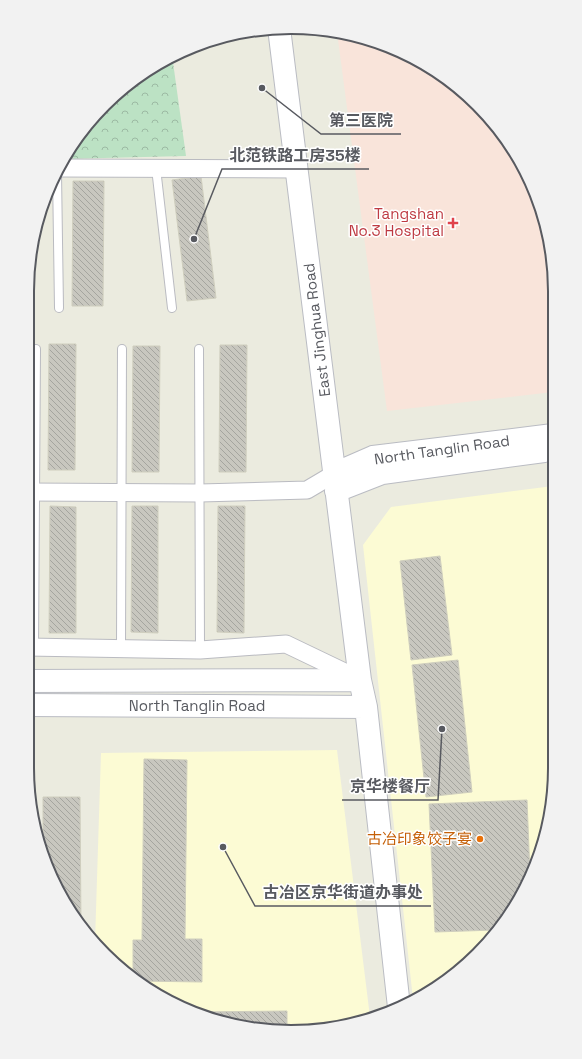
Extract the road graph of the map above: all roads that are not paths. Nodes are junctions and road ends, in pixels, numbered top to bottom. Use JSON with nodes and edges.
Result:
{"nodes":[{"id":1,"x":280,"y":35,"type":"edge"},
{"id":2,"x":65,"y":168,"type":"edge"},
{"id":3,"x":156,"y":168,"type":"junction"},
{"id":4,"x":297,"y":169,"type":"junction"},
{"id":5,"x":57,"y":186,"type":"edge"},
{"id":6,"x":59,"y":308,"type":"dead end"},
{"id":7,"x":172,"y":308,"type":"dead end"},
{"id":8,"x":36,"y":349,"type":"dead end"},
{"id":9,"x":122,"y":349,"type":"dead end"},
{"id":10,"x":199,"y":349,"type":"dead end"},
{"id":11,"x":34,"y":406,"type":"edge"},
{"id":12,"x":548,"y":436,"type":"edge"},
{"id":13,"x":548,"y":451,"type":"edge"},
{"id":14,"x":335,"y":483,"type":"junction"},
{"id":15,"x":34,"y":492,"type":"edge"},
{"id":16,"x":122,"y":492,"type":"junction"},
{"id":17,"x":200,"y":493,"type":"junction"},
{"id":18,"x":34,"y":647,"type":"edge"},
{"id":19,"x":120,"y":648,"type":"junction"},
{"id":20,"x":200,"y":650,"type":"junction"},
{"id":21,"x":360,"y":680,"type":"junction"},
{"id":22,"x":34,"y":681,"type":"edge"},
{"id":23,"x":34,"y":705,"type":"edge"},
{"id":24,"x":366,"y":707,"type":"junction"},
{"id":25,"x":398,"y":1001,"type":"edge"}],
"edges":[{"from":1,"to":4,"type":"main road","name":"East Jinghua Road"},
{"from":2,"to":3,"type":"street"},
{"from":3,"to":4,"type":"street"},
{"from":3,"to":7,"type":"lane"},
{"from":4,"to":14,"type":"main road","name":"East Jinghua Road"},
{"from":5,"to":6,"type":"lane"},
{"from":8,"to":11,"type":"lane"},
{"from":9,"to":16,"type":"lane"},
{"from":10,"to":17,"type":"lane"},
{"from":12,"to":14,"type":"main road","name":"North Tanglin Road"},
{"from":13,"to":14,"type":"main road"},
{"from":14,"to":17,"type":"street"},
{"from":14,"to":21,"type":"main road","name":"East Jinghua Road"},
{"from":15,"to":16,"type":"street"},
{"from":16,"to":17,"type":"street"},
{"from":16,"to":19,"type":"lane"},
{"from":17,"to":20,"type":"lane"},
{"from":18,"to":19,"type":"street"},
{"from":19,"to":20,"type":"street"},
{"from":20,"to":21,"type":"street"},
{"from":21,"to":22,"type":"main road","name":"North Tanglin Road"},
{"from":21,"to":24,"type":"main road","name":"East Jinghua Road"},
{"from":23,"to":24,"type":"main road","name":"North Tanglin Road"},
{"from":24,"to":25,"type":"main road","name":"East Jinghua Road"}]}
